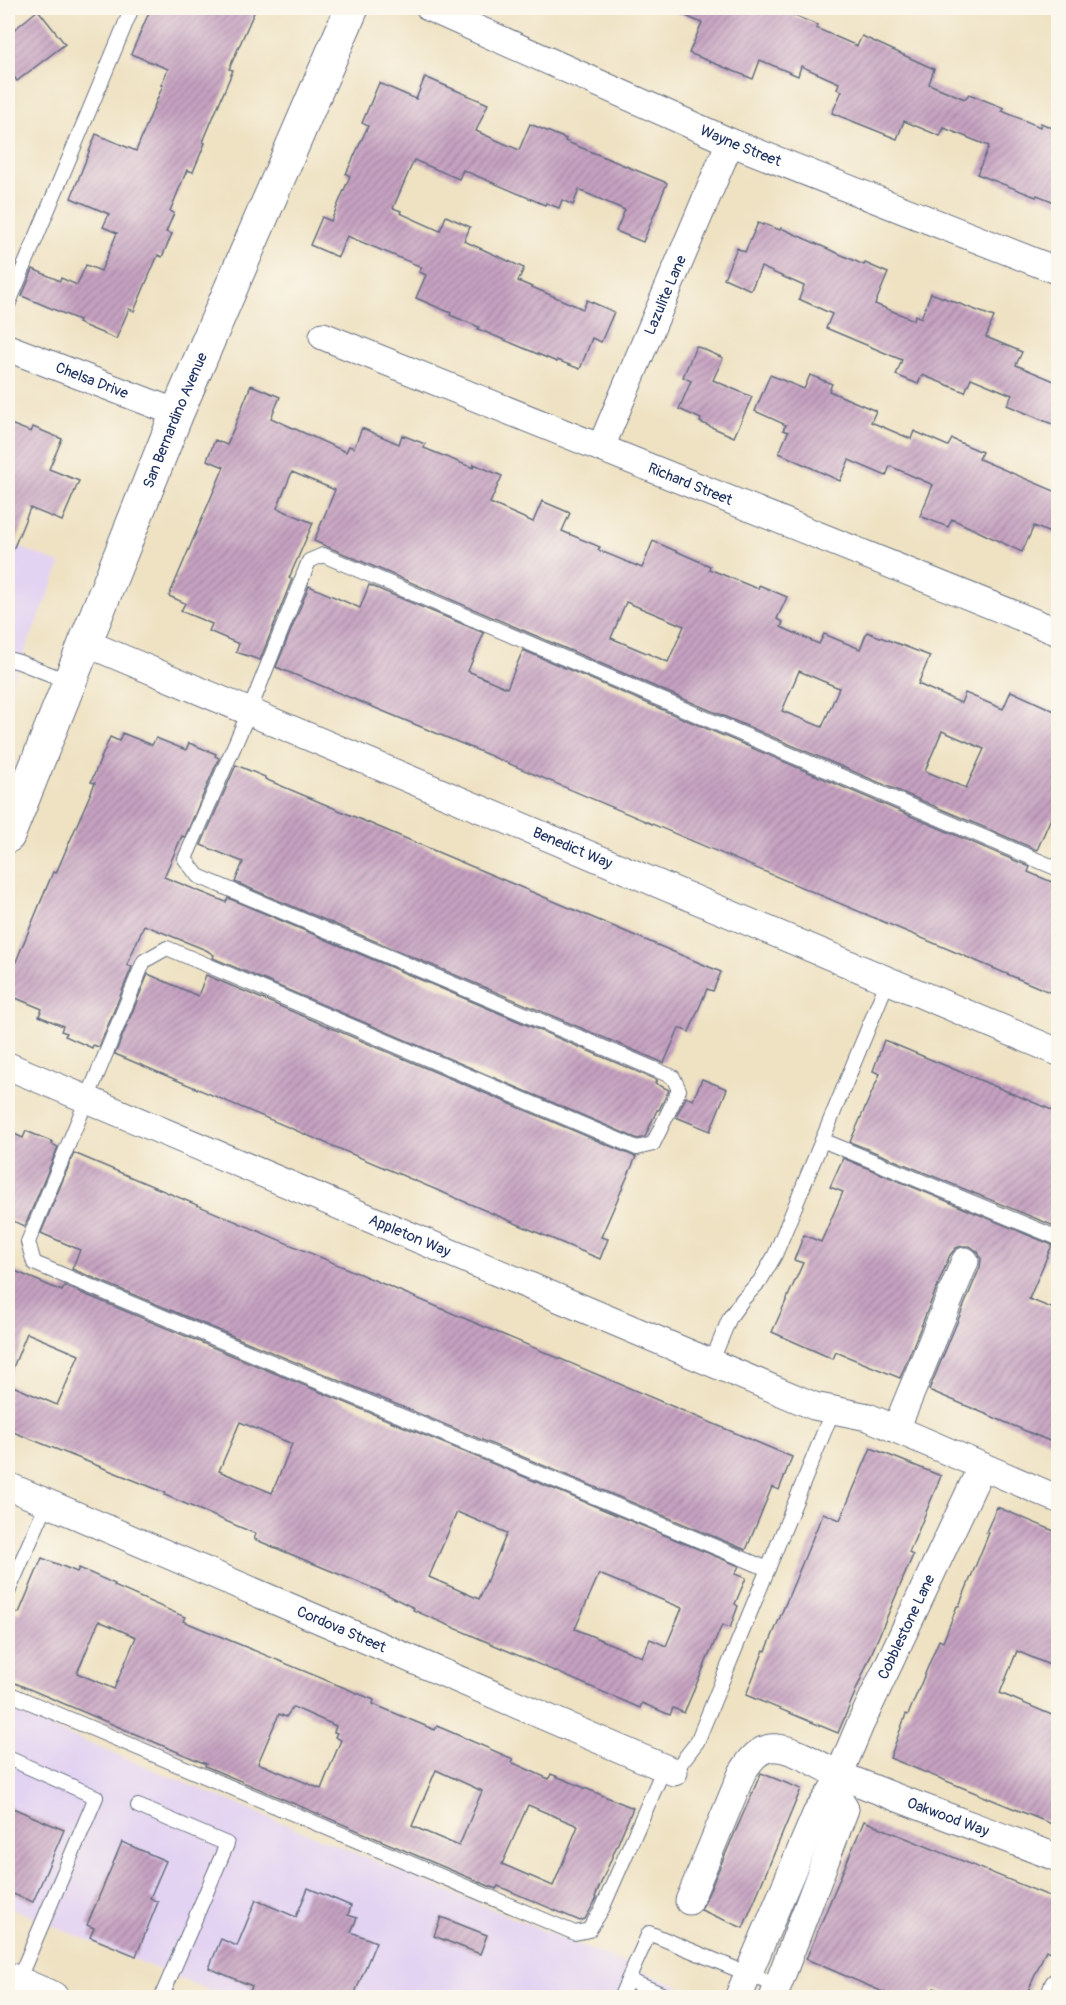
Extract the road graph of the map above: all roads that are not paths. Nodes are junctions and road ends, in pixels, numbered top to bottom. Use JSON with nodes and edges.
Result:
{"nodes":[{"id":1,"x":132,"y":8,"type":"edge"},
{"id":2,"x":352,"y":8,"type":"edge"},
{"id":3,"x":430,"y":8,"type":"edge"},
{"id":4,"x":730,"y":142,"type":"junction"},
{"id":5,"x":1059,"y":271,"type":"edge"},
{"id":6,"x":8,"y":305,"type":"edge"},
{"id":7,"x":323,"y":336,"type":"dead end"},
{"id":8,"x":8,"y":348,"type":"edge"},
{"id":9,"x":177,"y":413,"type":"junction"},
{"id":10,"x":600,"y":447,"type":"junction"},
{"id":11,"x":1059,"y":632,"type":"edge"},
{"id":12,"x":86,"y":643,"type":"junction"},
{"id":13,"x":8,"y":659,"type":"edge"},
{"id":14,"x":70,"y":682,"type":"junction"},
{"id":15,"x":249,"y":712,"type":"junction"},
{"id":16,"x":8,"y":836,"type":"edge"},
{"id":17,"x":1059,"y":869,"type":"edge"},
{"id":18,"x":888,"y":980,"type":"junction"},
{"id":19,"x":1059,"y":1052,"type":"edge"},
{"id":20,"x":8,"y":1066,"type":"edge"},
{"id":21,"x":88,"y":1100,"type":"junction"},
{"id":22,"x":822,"y":1140,"type":"junction"},
{"id":23,"x":1059,"y":1238,"type":"edge"},
{"id":24,"x":965,"y":1260,"type":"dead end"},
{"id":25,"x":711,"y":1363,"type":"junction"},
{"id":26,"x":824,"y":1408,"type":"junction"},
{"id":27,"x":896,"y":1429,"type":"junction"},
{"id":28,"x":982,"y":1466,"type":"junction"},
{"id":29,"x":8,"y":1486,"type":"edge"},
{"id":30,"x":1059,"y":1499,"type":"edge"},
{"id":31,"x":47,"y":1503,"type":"junction"},
{"id":32,"x":768,"y":1569,"type":"junction"},
{"id":33,"x":8,"y":1592,"type":"edge"},
{"id":34,"x":8,"y":1693,"type":"edge"},
{"id":35,"x":8,"y":1758,"type":"edge"},
{"id":36,"x":669,"y":1770,"type":"junction"},
{"id":37,"x":836,"y":1781,"type":"junction"},
{"id":38,"x":138,"y":1806,"type":"dead end"},
{"id":39,"x":1059,"y":1858,"type":"edge"},
{"id":40,"x":689,"y":1901,"type":"dead end"},
{"id":41,"x":628,"y":1980,"type":"junction"},
{"id":42,"x":12,"y":1981,"type":"edge"},
{"id":43,"x":743,"y":1986,"type":"edge"},
{"id":44,"x":1059,"y":1986,"type":"edge"},
{"id":45,"x":775,"y":1992,"type":"edge"},
{"id":46,"x":52,"y":1998,"type":"edge"},
{"id":47,"x":161,"y":1998,"type":"edge"},
{"id":48,"x":620,"y":1998,"type":"edge"},
{"id":49,"x":671,"y":1998,"type":"edge"},
{"id":50,"x":1053,"y":1998,"type":"edge"}],
"edges":[{"from":1,"to":6,"type":"lane"},
{"from":2,"to":9,"type":"main road","name":"San Bernardino Avenue"},
{"from":3,"to":4,"type":"street","name":"Wayne Street"},
{"from":4,"to":5,"type":"street","name":"Wayne Street"},
{"from":4,"to":10,"type":"street","name":"Lazulite Lane"},
{"from":7,"to":10,"type":"street","name":"Richard Street"},
{"from":8,"to":9,"type":"street","name":"Chelsa Drive"},
{"from":9,"to":12,"type":"main road","name":"San Bernardino Avenue"},
{"from":10,"to":11,"type":"street","name":"Richard Street"},
{"from":12,"to":14,"type":"main road","name":"San Bernardino Avenue"},
{"from":12,"to":15,"type":"street","name":"Benedict Way"},
{"from":13,"to":14,"type":"lane"},
{"from":14,"to":16,"type":"main road","name":"San Bernardino Avenue"},
{"from":15,"to":17,"type":"lane"},
{"from":15,"to":18,"type":"street","name":"Benedict Way"},
{"from":15,"to":21,"type":"lane"},
{"from":18,"to":19,"type":"street","name":"Benedict Way"},
{"from":18,"to":22,"type":"lane"},
{"from":20,"to":21,"type":"street","name":"Appleton Way"},
{"from":21,"to":25,"type":"street","name":"Appleton Way"},
{"from":21,"to":32,"type":"lane"},
{"from":22,"to":23,"type":"lane"},
{"from":22,"to":25,"type":"lane"},
{"from":24,"to":27,"type":"street"},
{"from":25,"to":26,"type":"street","name":"Appleton Way"},
{"from":26,"to":27,"type":"street","name":"Appleton Way"},
{"from":26,"to":32,"type":"lane"},
{"from":27,"to":28,"type":"street","name":"Appleton Way"},
{"from":28,"to":30,"type":"street","name":"Appleton Way"},
{"from":28,"to":37,"type":"street","name":"Cobblestone Lane"},
{"from":29,"to":31,"type":"street","name":"Cordova Street"},
{"from":31,"to":33,"type":"lane"},
{"from":31,"to":36,"type":"street","name":"Cordova Street"},
{"from":32,"to":36,"type":"lane"},
{"from":34,"to":36,"type":"lane"},
{"from":35,"to":42,"type":"lane"},
{"from":37,"to":39,"type":"street","name":"Oakwood Way"},
{"from":37,"to":40,"type":"street","name":"Oakwood Way"},
{"from":37,"to":43,"type":"street","name":"Cobblestone Lane"},
{"from":37,"to":45,"type":"street"},
{"from":38,"to":47,"type":"lane"},
{"from":41,"to":43,"type":"lane"},
{"from":41,"to":48,"type":"lane"},
{"from":41,"to":49,"type":"lane"},
{"from":42,"to":46,"type":"main road"},
{"from":43,"to":45,"type":"lane"},
{"from":44,"to":50,"type":"street"}]}
